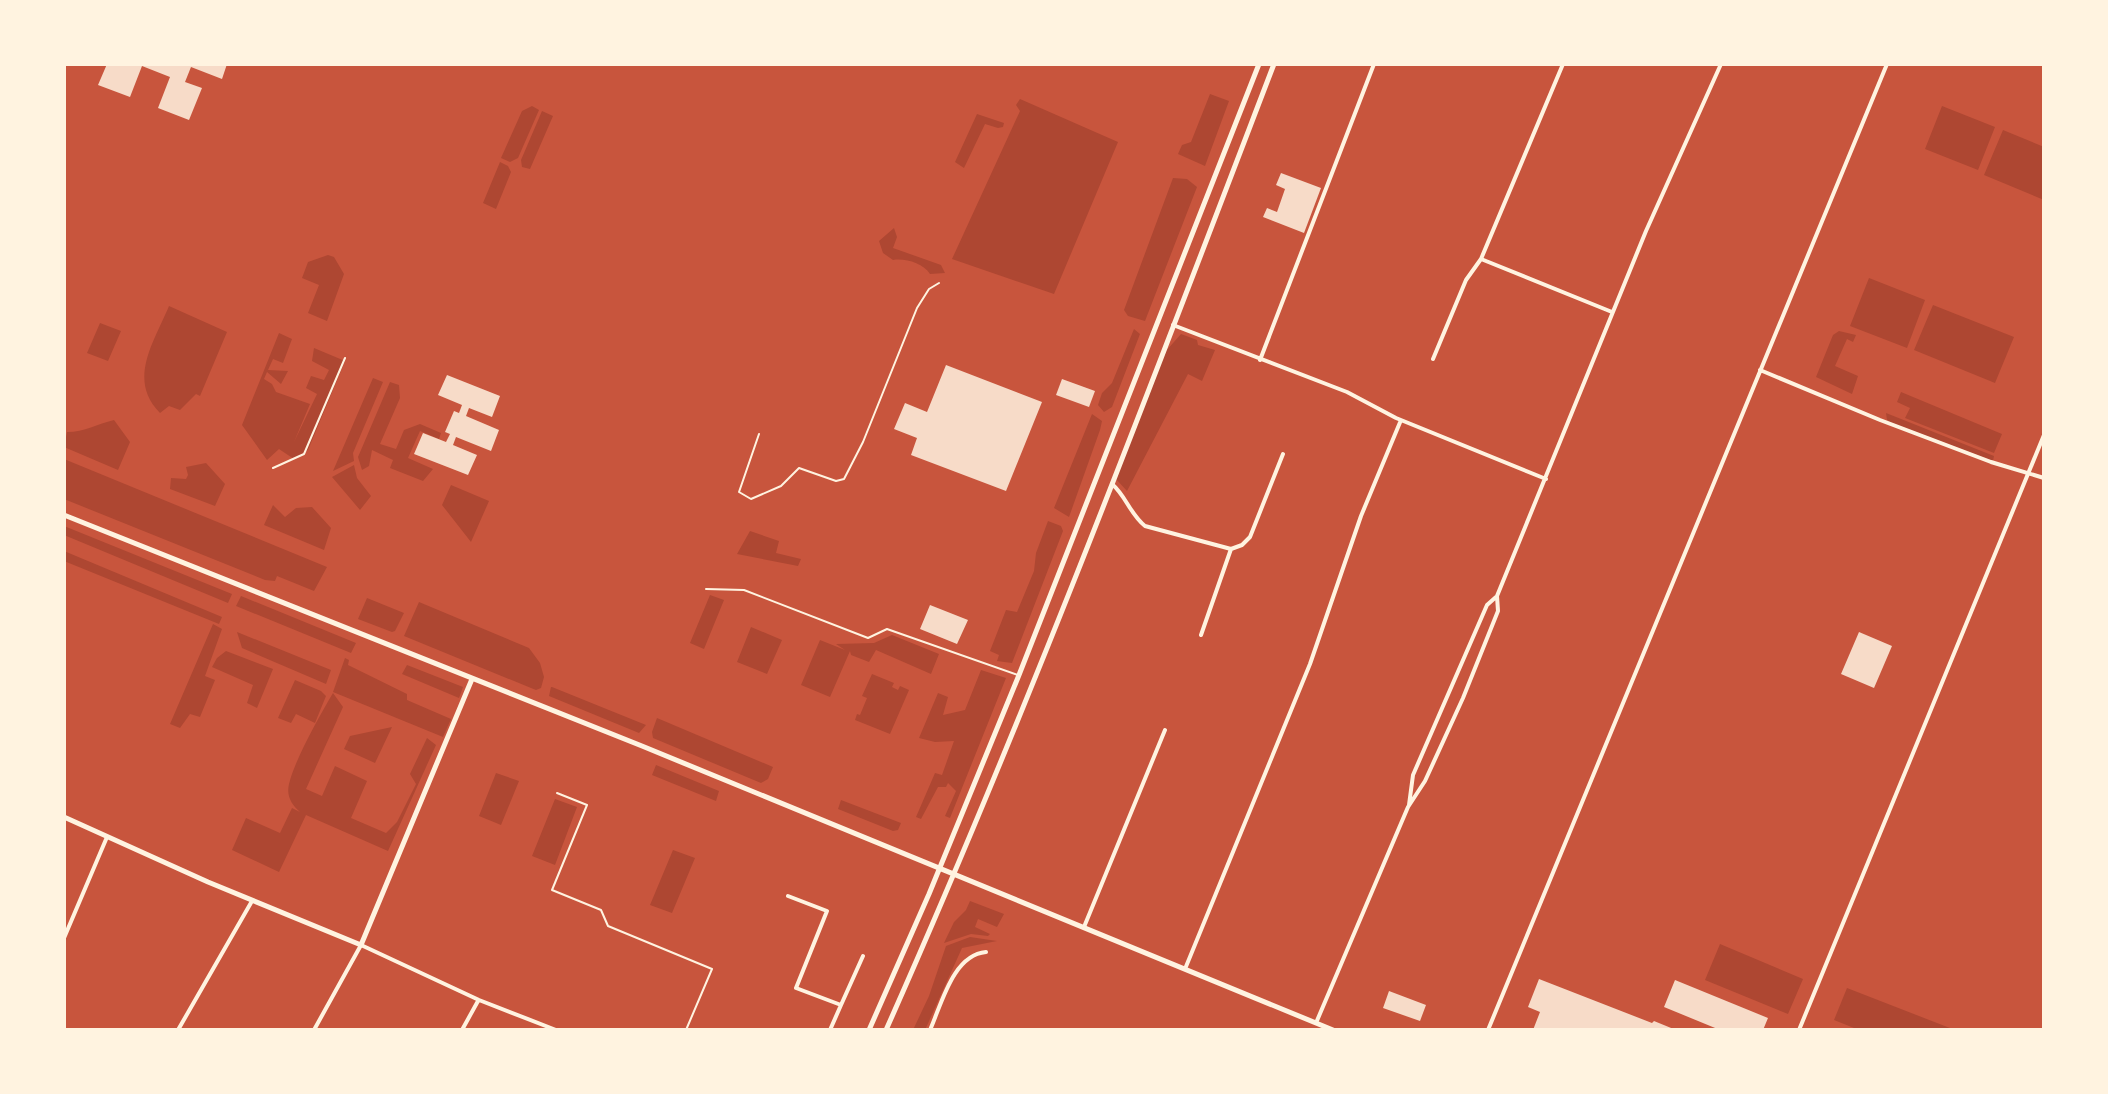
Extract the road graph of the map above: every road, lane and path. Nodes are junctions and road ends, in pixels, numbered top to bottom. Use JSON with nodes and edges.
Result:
{"nodes":[{"id":1,"x":1259,"y":64,"type":"edge"},
{"id":2,"x":1274,"y":64,"type":"edge"},
{"id":3,"x":1374,"y":64,"type":"edge"},
{"id":4,"x":1563,"y":64,"type":"edge"},
{"id":5,"x":1721,"y":64,"type":"edge"},
{"id":6,"x":1887,"y":64,"type":"edge"},
{"id":7,"x":1481,"y":259,"type":"junction"},
{"id":8,"x":939,"y":283,"type":"dead end"},
{"id":9,"x":1612,"y":312,"type":"junction"},
{"id":10,"x":1173,"y":325,"type":"junction"},
{"id":11,"x":345,"y":358,"type":"dead end"},
{"id":12,"x":1433,"y":359,"type":"dead end"},
{"id":13,"x":1260,"y":360,"type":"junction"},
{"id":14,"x":1760,"y":370,"type":"junction"},
{"id":15,"x":1401,"y":420,"type":"junction"},
{"id":16,"x":759,"y":434,"type":"dead end"},
{"id":17,"x":2044,"y":435,"type":"edge"},
{"id":18,"x":1283,"y":454,"type":"dead end"},
{"id":19,"x":273,"y":468,"type":"dead end"},
{"id":20,"x":2029,"y":472,"type":"junction"},
{"id":21,"x":2044,"y":478,"type":"edge"},
{"id":22,"x":1546,"y":479,"type":"junction"},
{"id":23,"x":1112,"y":484,"type":"junction"},
{"id":24,"x":64,"y":515,"type":"edge"},
{"id":25,"x":1231,"y":549,"type":"junction"},
{"id":26,"x":706,"y":589,"type":"dead end"},
{"id":27,"x":1497,"y":596,"type":"junction"},
{"id":28,"x":1201,"y":635,"type":"dead end"},
{"id":29,"x":1019,"y":675,"type":"junction"},
{"id":30,"x":472,"y":679,"type":"junction"},
{"id":31,"x":1165,"y":730,"type":"dead end"},
{"id":32,"x":557,"y":793,"type":"dead end"},
{"id":33,"x":1408,"y":807,"type":"junction"},
{"id":34,"x":64,"y":817,"type":"edge"},
{"id":35,"x":107,"y":837,"type":"junction"},
{"id":36,"x":940,"y":868,"type":"junction"},
{"id":37,"x":954,"y":874,"type":"junction"},
{"id":38,"x":788,"y":896,"type":"dead end"},
{"id":39,"x":252,"y":901,"type":"junction"},
{"id":40,"x":1084,"y":927,"type":"junction"},
{"id":41,"x":64,"y":938,"type":"edge"},
{"id":42,"x":361,"y":945,"type":"junction"},
{"id":43,"x":986,"y":952,"type":"dead end"},
{"id":44,"x":863,"y":956,"type":"dead end"},
{"id":45,"x":1185,"y":969,"type":"junction"},
{"id":46,"x":479,"y":1000,"type":"junction"},
{"id":47,"x":841,"y":1005,"type":"junction"},
{"id":48,"x":1316,"y":1023,"type":"junction"},
{"id":49,"x":178,"y":1030,"type":"edge"},
{"id":50,"x":314,"y":1030,"type":"edge"},
{"id":51,"x":462,"y":1030,"type":"edge"},
{"id":52,"x":556,"y":1030,"type":"edge"},
{"id":53,"x":686,"y":1030,"type":"edge"},
{"id":54,"x":830,"y":1030,"type":"edge"},
{"id":55,"x":869,"y":1030,"type":"edge"},
{"id":56,"x":886,"y":1030,"type":"edge"},
{"id":57,"x":930,"y":1030,"type":"edge"},
{"id":58,"x":1333,"y":1030,"type":"edge"},
{"id":59,"x":1488,"y":1030,"type":"edge"},
{"id":60,"x":1799,"y":1030,"type":"edge"}],
"edges":[{"from":1,"to":29,"type":"main road"},
{"from":2,"to":10,"type":"main road"},
{"from":3,"to":13,"type":"street"},
{"from":4,"to":7,"type":"street"},
{"from":5,"to":9,"type":"street"},
{"from":6,"to":14,"type":"street"},
{"from":7,"to":9,"type":"street"},
{"from":7,"to":12,"type":"street"},
{"from":8,"to":16,"type":"lane"},
{"from":9,"to":22,"type":"street"},
{"from":10,"to":13,"type":"street"},
{"from":10,"to":23,"type":"main road"},
{"from":11,"to":19,"type":"lane"},
{"from":13,"to":15,"type":"street"},
{"from":14,"to":20,"type":"street"},
{"from":14,"to":59,"type":"street"},
{"from":15,"to":22,"type":"street"},
{"from":15,"to":45,"type":"street"},
{"from":17,"to":20,"type":"street"},
{"from":18,"to":25,"type":"street"},
{"from":20,"to":21,"type":"street"},
{"from":20,"to":60,"type":"street"},
{"from":22,"to":27,"type":"street"},
{"from":23,"to":25,"type":"street"},
{"from":23,"to":37,"type":"main road"},
{"from":24,"to":30,"type":"main road"},
{"from":25,"to":28,"type":"street"},
{"from":26,"to":29,"type":"lane"},
{"from":27,"to":33,"type":"street"},
{"from":27,"to":33,"type":"street"},
{"from":29,"to":36,"type":"main road"},
{"from":30,"to":36,"type":"main road"},
{"from":30,"to":42,"type":"main road"},
{"from":31,"to":40,"type":"street"},
{"from":32,"to":53,"type":"lane"},
{"from":33,"to":48,"type":"street"},
{"from":34,"to":35,"type":"main road"},
{"from":35,"to":39,"type":"main road"},
{"from":35,"to":41,"type":"street"},
{"from":36,"to":37,"type":"main road"},
{"from":36,"to":55,"type":"main road"},
{"from":37,"to":40,"type":"main road"},
{"from":37,"to":56,"type":"main road"},
{"from":38,"to":47,"type":"street"},
{"from":39,"to":42,"type":"main road"},
{"from":39,"to":49,"type":"street"},
{"from":40,"to":45,"type":"main road"},
{"from":42,"to":46,"type":"street"},
{"from":42,"to":50,"type":"street"},
{"from":43,"to":57,"type":"street"},
{"from":44,"to":47,"type":"street"},
{"from":45,"to":48,"type":"main road"},
{"from":46,"to":51,"type":"street"},
{"from":46,"to":52,"type":"street"},
{"from":47,"to":54,"type":"street"},
{"from":48,"to":58,"type":"main road"}]}
